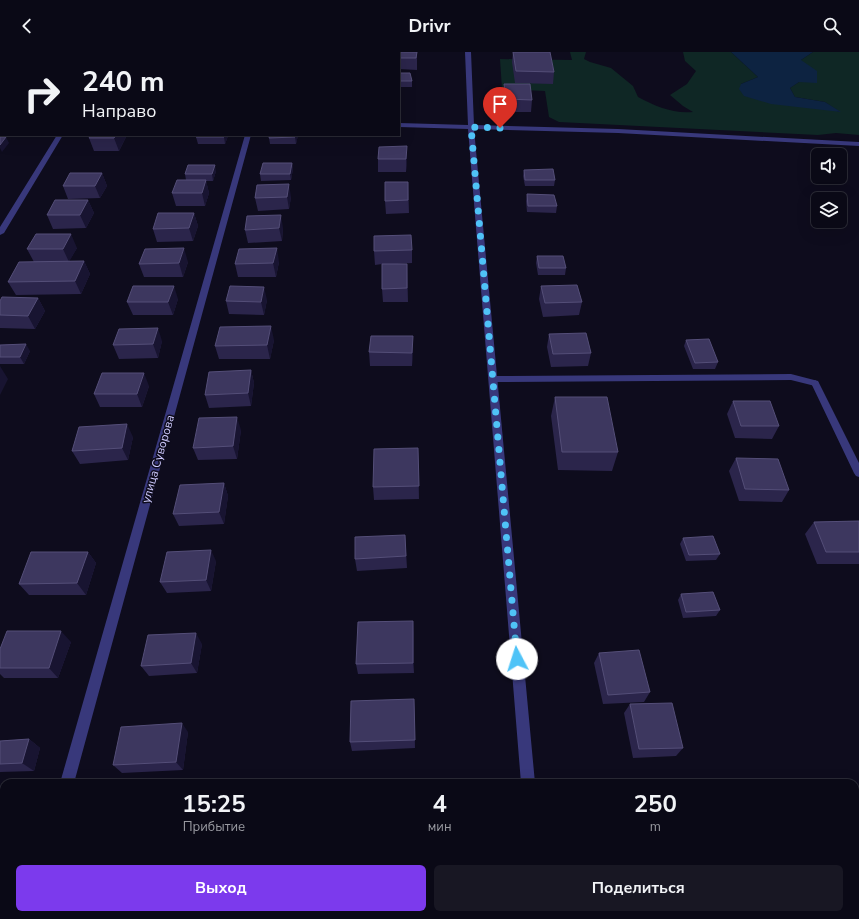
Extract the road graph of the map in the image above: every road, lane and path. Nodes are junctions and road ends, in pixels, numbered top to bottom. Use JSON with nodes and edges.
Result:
{"nodes":[{"id":1,"x":468,"y":52,"type":"edge"},
{"id":2,"x":400,"y":125,"type":"edge"},
{"id":3,"x":471,"y":127,"type":"junction"},
{"id":4,"x":59,"y":136,"type":"edge"},
{"id":5,"x":248,"y":136,"type":"edge"},
{"id":6,"x":859,"y":144,"type":"edge"},
{"id":7,"x":0,"y":233,"type":"edge"},
{"id":8,"x":493,"y":379,"type":"junction"},
{"id":9,"x":859,"y":473,"type":"edge"},
{"id":10,"x":68,"y":779,"type":"edge"},
{"id":11,"x":528,"y":779,"type":"edge"}],
"edges":[{"from":1,"to":3,"type":"street"},
{"from":2,"to":3,"type":"street"},
{"from":3,"to":6,"type":"street"},
{"from":3,"to":8,"type":"street"},
{"from":4,"to":7,"type":"street"},
{"from":5,"to":10,"type":"street","name":"улица Суворова"},
{"from":8,"to":9,"type":"street"},
{"from":8,"to":11,"type":"street"}]}
